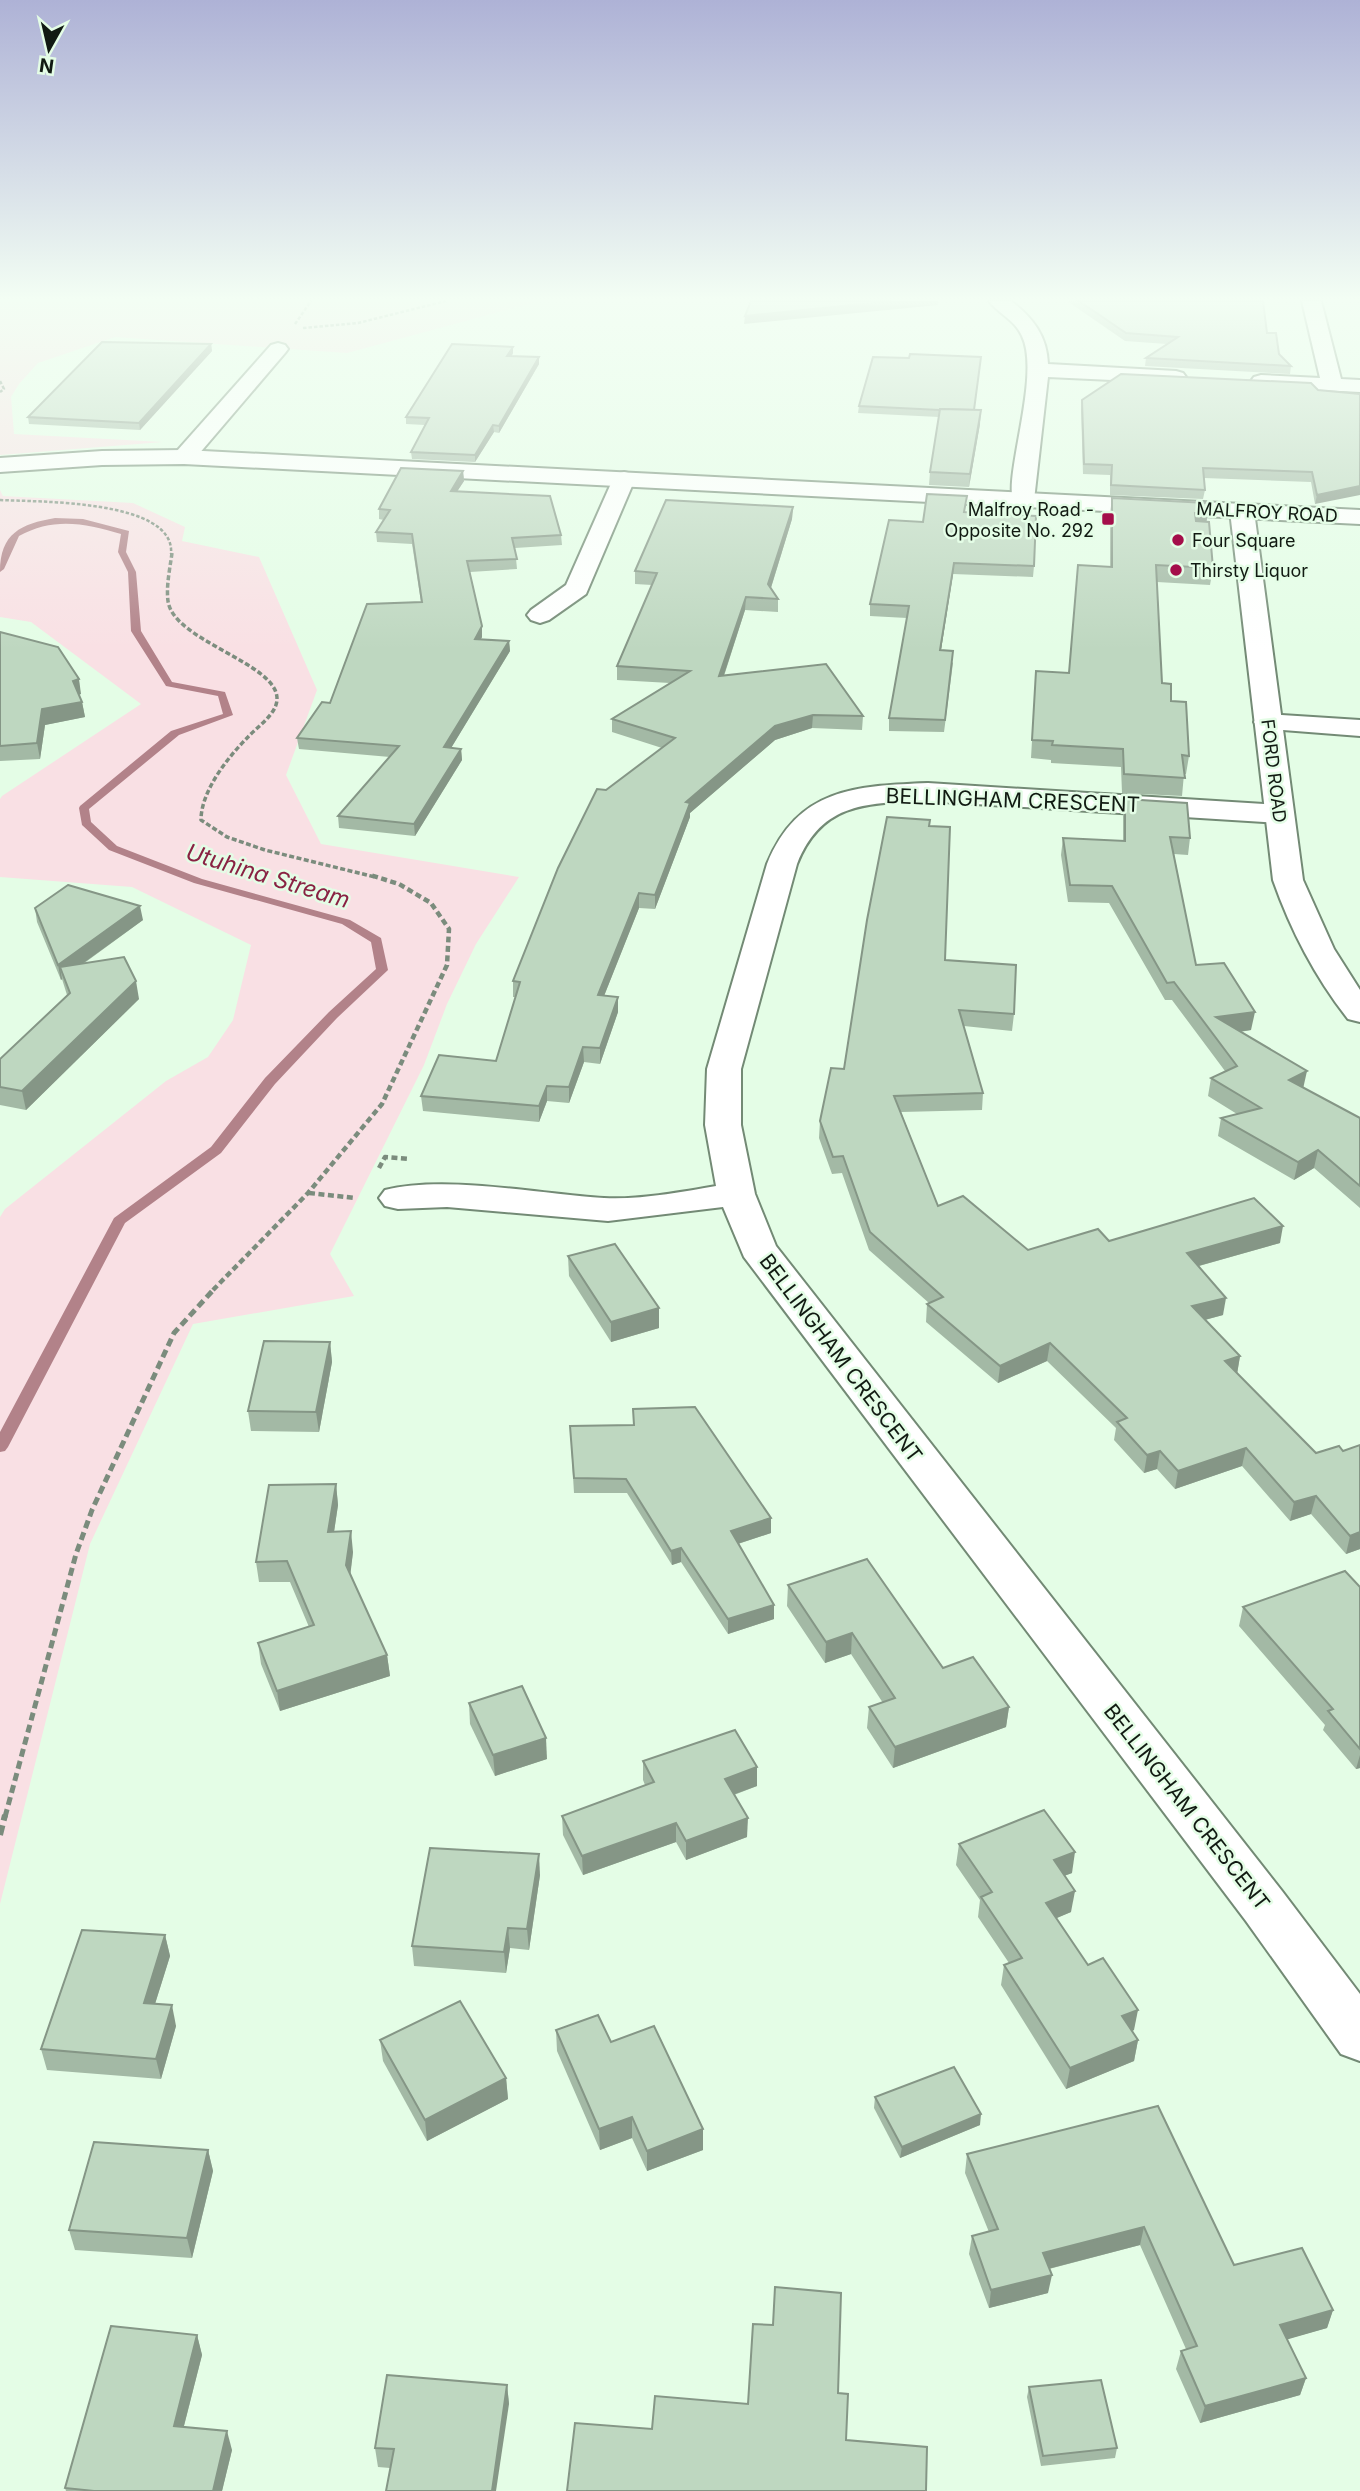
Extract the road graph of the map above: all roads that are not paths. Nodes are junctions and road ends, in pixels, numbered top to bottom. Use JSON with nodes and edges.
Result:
{"nodes":[{"id":1,"x":219,"y":417,"type":"edge"},
{"id":2,"x":1032,"y":417,"type":"edge"},
{"id":3,"x":184,"y":457,"type":"junction"},
{"id":4,"x":0,"y":466,"type":"edge"},
{"id":5,"x":624,"y":479,"type":"junction"},
{"id":6,"x":1023,"y":500,"type":"junction"},
{"id":7,"x":1242,"y":511,"type":"junction"},
{"id":8,"x":1360,"y":517,"type":"edge"},
{"id":9,"x":540,"y":615,"type":"dead end"},
{"id":10,"x":1268,"y":722,"type":"junction"},
{"id":11,"x":1360,"y":728,"type":"edge"},
{"id":12,"x":1279,"y":814,"type":"junction"},
{"id":13,"x":1360,"y":1012,"type":"edge"},
{"id":14,"x":736,"y":1194,"type":"junction"},
{"id":15,"x":398,"y":1198,"type":"dead end"},
{"id":16,"x":1360,"y":2036,"type":"edge"}],
"edges":[{"from":1,"to":3,"type":"street"},
{"from":2,"to":6,"type":"street"},
{"from":3,"to":4,"type":"street","name":"MALFROY ROAD"},
{"from":3,"to":5,"type":"street","name":"MALFROY ROAD"},
{"from":5,"to":6,"type":"street","name":"MALFROY ROAD"},
{"from":5,"to":9,"type":"street"},
{"from":6,"to":7,"type":"street","name":"MALFROY ROAD"},
{"from":7,"to":8,"type":"street","name":"MALFROY ROAD"},
{"from":7,"to":10,"type":"street","name":"FORD ROAD"},
{"from":10,"to":11,"type":"street"},
{"from":10,"to":12,"type":"street","name":"FORD ROAD"},
{"from":12,"to":13,"type":"street","name":"FORD ROAD"},
{"from":12,"to":14,"type":"street","name":"BELLINGHAM CRESCENT"},
{"from":14,"to":15,"type":"street"},
{"from":14,"to":16,"type":"street","name":"BELLINGHAM CRESCENT"}]}
